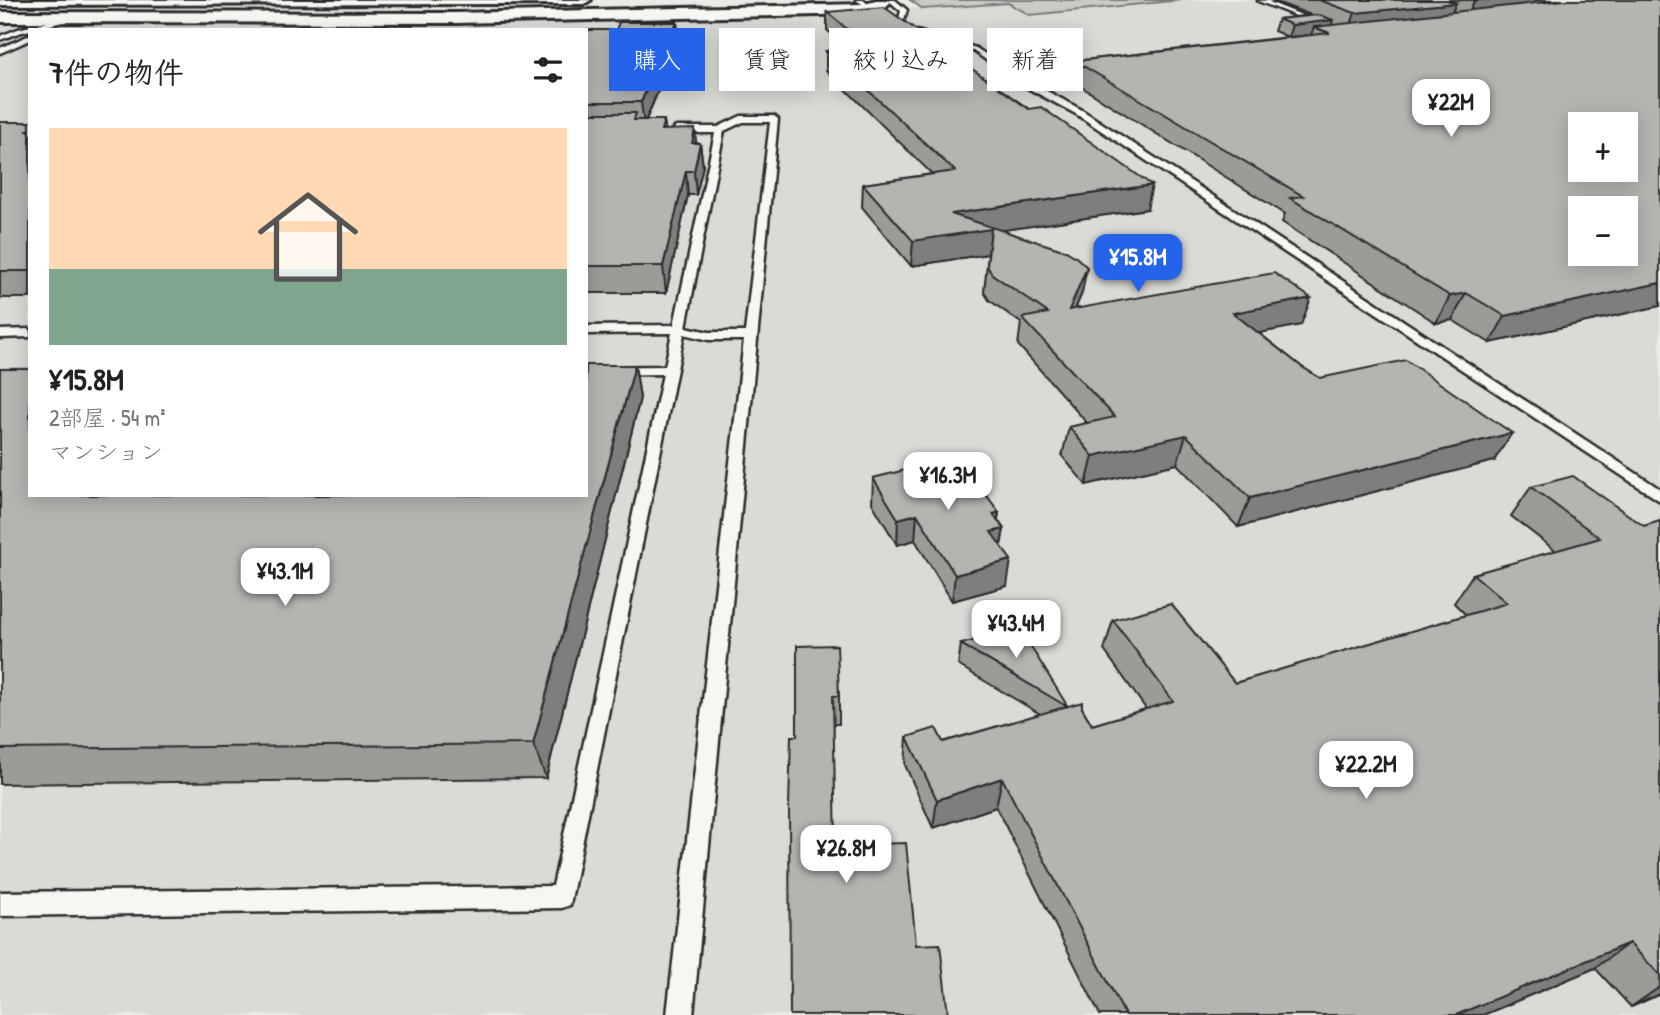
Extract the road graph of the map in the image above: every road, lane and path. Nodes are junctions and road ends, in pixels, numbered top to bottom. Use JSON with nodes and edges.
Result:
{"nodes":[{"id":1,"x":584,"y":0,"type":"edge"},
{"id":2,"x":854,"y":0,"type":"edge"},
{"id":3,"x":888,"y":0,"type":"edge"},
{"id":4,"x":1271,"y":0,"type":"edge"},
{"id":5,"x":0,"y":1,"type":"edge"},
{"id":6,"x":865,"y":4,"type":"edge"},
{"id":7,"x":817,"y":11,"type":"junction"},
{"id":8,"x":0,"y":17,"type":"edge"},
{"id":9,"x":75,"y":17,"type":"junction"},
{"id":10,"x":900,"y":24,"type":"junction"},
{"id":11,"x":1324,"y":26,"type":"edge"},
{"id":12,"x":28,"y":28,"type":"edge"},
{"id":13,"x":28,"y":28,"type":"edge"},
{"id":14,"x":51,"y":28,"type":"edge"},
{"id":15,"x":0,"y":38,"type":"edge"},
{"id":16,"x":28,"y":38,"type":"edge"},
{"id":17,"x":0,"y":51,"type":"edge"},
{"id":18,"x":987,"y":57,"type":"edge"},
{"id":19,"x":1105,"y":63,"type":"edge"},
{"id":20,"x":1083,"y":65,"type":"edge"},
{"id":21,"x":1042,"y":91,"type":"edge"},
{"id":22,"x":666,"y":130,"type":"edge"},
{"id":23,"x":720,"y":130,"type":"junction"},
{"id":24,"x":678,"y":329,"type":"junction"},
{"id":25,"x":588,"y":330,"type":"edge"},
{"id":26,"x":0,"y":334,"type":"edge"},
{"id":27,"x":28,"y":334,"type":"edge"},
{"id":28,"x":751,"y":336,"type":"junction"},
{"id":29,"x":670,"y":370,"type":"junction"},
{"id":30,"x":588,"y":371,"type":"edge"},
{"id":31,"x":1660,"y":496,"type":"edge"},
{"id":32,"x":0,"y":904,"type":"edge"},
{"id":33,"x":680,"y":1015,"type":"edge"}],
"edges":[{"from":1,"to":5,"type":"main road"},
{"from":2,"to":7,"type":"main road"},
{"from":3,"to":6,"type":"main road"},
{"from":3,"to":10,"type":"lane"},
{"from":4,"to":11,"type":"lane"},
{"from":6,"to":7,"type":"main road"},
{"from":6,"to":10,"type":"lane"},
{"from":7,"to":9,"type":"main road"},
{"from":8,"to":9,"type":"main road"},
{"from":9,"to":13,"type":"lane"},
{"from":9,"to":14,"type":"lane"},
{"from":10,"to":18,"type":"lane"},
{"from":12,"to":15,"type":"lane"},
{"from":16,"to":17,"type":"lane"},
{"from":19,"to":20,"type":"lane"},
{"from":21,"to":31,"type":"lane"},
{"from":22,"to":23,"type":"lane"},
{"from":23,"to":24,"type":"lane"},
{"from":23,"to":28,"type":"lane"},
{"from":24,"to":25,"type":"lane"},
{"from":24,"to":28,"type":"lane"},
{"from":24,"to":29,"type":"lane"},
{"from":26,"to":27,"type":"lane"},
{"from":28,"to":33,"type":"lane"},
{"from":29,"to":30,"type":"lane"},
{"from":29,"to":32,"type":"lane"}]}
